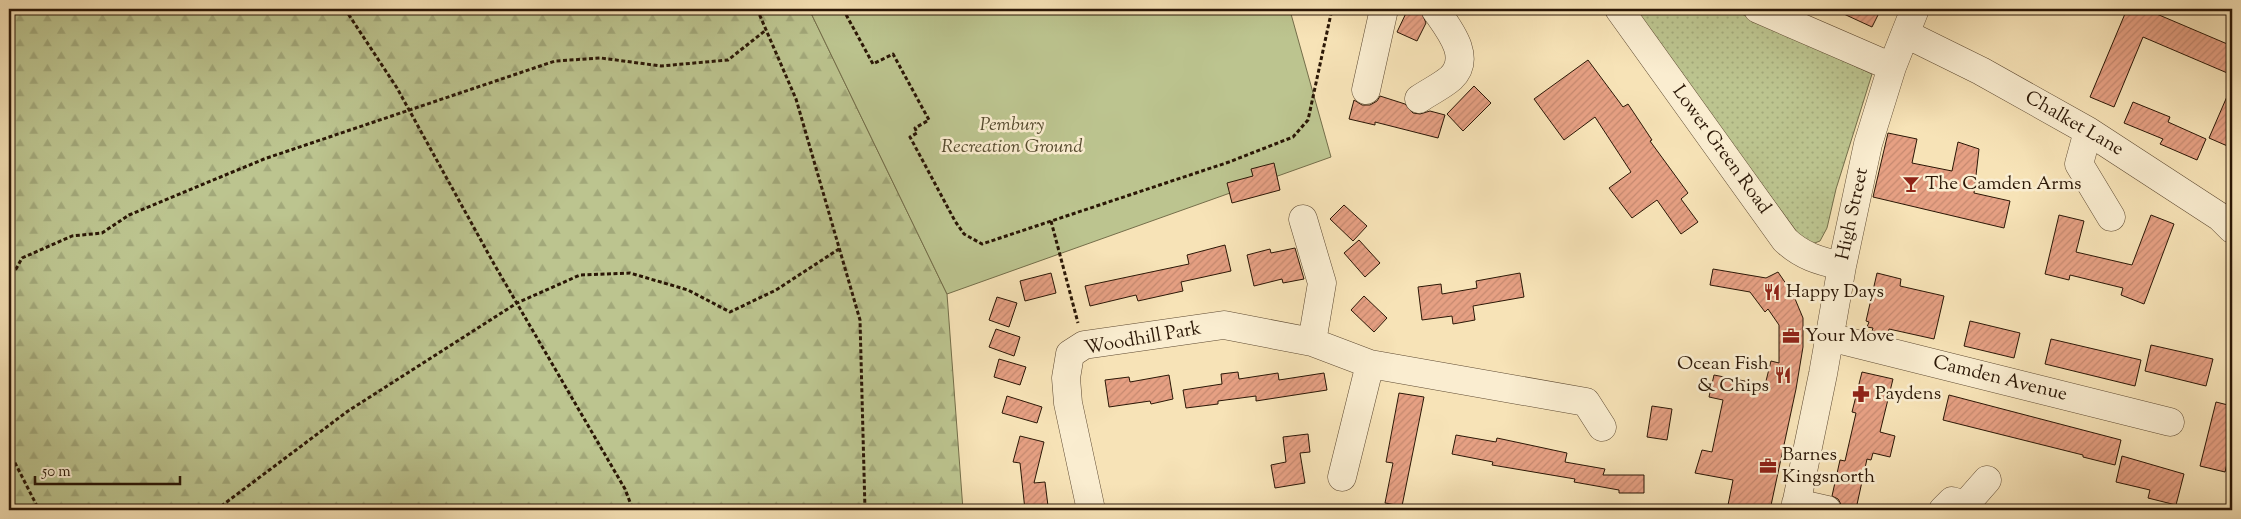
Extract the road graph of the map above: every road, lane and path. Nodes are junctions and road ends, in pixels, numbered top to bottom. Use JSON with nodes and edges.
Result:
{"nodes":[{"id":1,"x":344,"y":9,"type":"edge"},
{"id":2,"x":757,"y":9,"type":"edge"},
{"id":3,"x":843,"y":9,"type":"edge"},
{"id":4,"x":1332,"y":9,"type":"edge"},
{"id":5,"x":1384,"y":9,"type":"edge"},
{"id":6,"x":1436,"y":9,"type":"edge"},
{"id":7,"x":1619,"y":9,"type":"edge"},
{"id":8,"x":1758,"y":9,"type":"edge"},
{"id":9,"x":1915,"y":9,"type":"edge"},
{"id":10,"x":766,"y":30,"type":"junction"},
{"id":11,"x":1906,"y":34,"type":"junction"},
{"id":12,"x":1892,"y":67,"type":"junction"},
{"id":13,"x":1366,"y":90,"type":"dead end"},
{"id":14,"x":1418,"y":99,"type":"dead end"},
{"id":15,"x":409,"y":110,"type":"junction"},
{"id":16,"x":2088,"y":132,"type":"junction"},
{"id":17,"x":2111,"y":218,"type":"dead end"},
{"id":18,"x":1303,"y":219,"type":"dead end"},
{"id":19,"x":1051,"y":221,"type":"junction"},
{"id":20,"x":2232,"y":229,"type":"edge"},
{"id":21,"x":840,"y":249,"type":"junction"},
{"id":22,"x":1842,"y":266,"type":"junction"},
{"id":23,"x":9,"y":269,"type":"edge"},
{"id":24,"x":517,"y":303,"type":"junction"},
{"id":25,"x":1829,"y":337,"type":"junction"},
{"id":26,"x":1312,"y":342,"type":"junction"},
{"id":27,"x":1084,"y":345,"type":"junction"},
{"id":28,"x":1370,"y":364,"type":"junction"},
{"id":29,"x":2170,"y":422,"type":"dead end"},
{"id":30,"x":1602,"y":427,"type":"dead end"},
{"id":31,"x":9,"y":451,"type":"edge"},
{"id":32,"x":1342,"y":477,"type":"dead end"},
{"id":33,"x":1987,"y":480,"type":"dead end"},
{"id":34,"x":9,"y":501,"type":"edge"},
{"id":35,"x":1795,"y":507,"type":"edge"},
{"id":36,"x":18,"y":510,"type":"edge"},
{"id":37,"x":39,"y":510,"type":"edge"},
{"id":38,"x":216,"y":510,"type":"edge"},
{"id":39,"x":633,"y":510,"type":"edge"},
{"id":40,"x":865,"y":510,"type":"edge"},
{"id":41,"x":1091,"y":510,"type":"edge"},
{"id":42,"x":1827,"y":510,"type":"edge"},
{"id":43,"x":1943,"y":510,"type":"edge"}],
"edges":[{"from":1,"to":15,"type":"path"},
{"from":2,"to":10,"type":"path"},
{"from":3,"to":19,"type":"path"},
{"from":4,"to":19,"type":"path"},
{"from":5,"to":13,"type":"street"},
{"from":6,"to":14,"type":"street"},
{"from":7,"to":22,"type":"street","name":"Lower Green Road"},
{"from":8,"to":12,"type":"street"},
{"from":9,"to":11,"type":"street","name":"High Street"},
{"from":10,"to":15,"type":"path"},
{"from":10,"to":21,"type":"path"},
{"from":11,"to":12,"type":"street","name":"High Street"},
{"from":11,"to":16,"type":"street","name":"Chalket Lane"},
{"from":12,"to":22,"type":"street","name":"High Street"},
{"from":15,"to":23,"type":"path"},
{"from":15,"to":24,"type":"path"},
{"from":16,"to":17,"type":"street"},
{"from":16,"to":20,"type":"street","name":"Chalket Lane"},
{"from":18,"to":26,"type":"street"},
{"from":19,"to":27,"type":"path"},
{"from":21,"to":24,"type":"path"},
{"from":21,"to":40,"type":"path"},
{"from":22,"to":25,"type":"street","name":"High Street"},
{"from":24,"to":38,"type":"path"},
{"from":24,"to":39,"type":"path"},
{"from":25,"to":29,"type":"street","name":"Camden Avenue"},
{"from":25,"to":35,"type":"street","name":"High Street"},
{"from":26,"to":27,"type":"street","name":"Woodhill Park"},
{"from":26,"to":28,"type":"street","name":"Woodhill Park"},
{"from":27,"to":41,"type":"street","name":"Woodhill Park"},
{"from":28,"to":30,"type":"street","name":"Woodhill Park"},
{"from":28,"to":32,"type":"street"},
{"from":31,"to":37,"type":"path"},
{"from":33,"to":43,"type":"street"},
{"from":34,"to":36,"type":"path"},
{"from":35,"to":42,"type":"street"}]}
